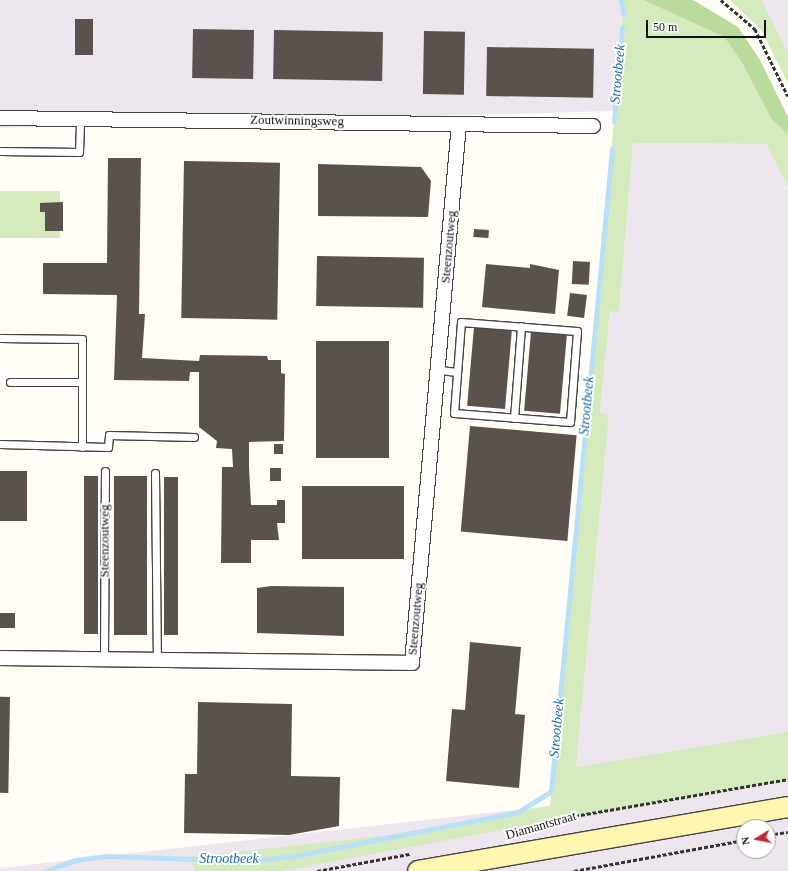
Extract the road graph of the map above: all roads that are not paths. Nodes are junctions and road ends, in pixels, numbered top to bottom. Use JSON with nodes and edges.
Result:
{"nodes":[{"id":1,"x":0,"y":118,"type":"edge"},
{"id":2,"x":80,"y":119,"type":"junction"},
{"id":3,"x":459,"y":124,"type":"junction"},
{"id":4,"x":594,"y":126,"type":"dead end"},
{"id":5,"x":0,"y":151,"type":"edge"},
{"id":6,"x":521,"y":326,"type":"junction"},
{"id":7,"x":0,"y":338,"type":"edge"},
{"id":8,"x":440,"y":370,"type":"junction"},
{"id":9,"x":457,"y":372,"type":"junction"},
{"id":10,"x":10,"y":382,"type":"dead end"},
{"id":11,"x":82,"y":382,"type":"junction"},
{"id":12,"x":514,"y":418,"type":"junction"},
{"id":13,"x":194,"y":437,"type":"dead end"},
{"id":14,"x":0,"y":444,"type":"edge"},
{"id":15,"x":82,"y":447,"type":"junction"},
{"id":16,"x":105,"y":471,"type":"dead end"},
{"id":17,"x":155,"y":473,"type":"dead end"},
{"id":18,"x":0,"y":658,"type":"edge"},
{"id":19,"x":104,"y":658,"type":"junction"},
{"id":20,"x":157,"y":659,"type":"junction"},
{"id":21,"x":788,"y":807,"type":"edge"},
{"id":22,"x":418,"y":862,"type":"edge"},
{"id":23,"x":462,"y":868,"type":"edge"}],
"edges":[{"from":1,"to":2,"type":"street","name":"Zoutwinningsweg"},
{"from":2,"to":3,"type":"street","name":"Zoutwinningsweg"},
{"from":2,"to":5,"type":"lane"},
{"from":3,"to":4,"type":"street","name":"Zoutwinningsweg"},
{"from":3,"to":8,"type":"street","name":"Steenzoutweg"},
{"from":6,"to":9,"type":"lane"},
{"from":6,"to":12,"type":"lane"},
{"from":6,"to":12,"type":"lane"},
{"from":7,"to":11,"type":"lane"},
{"from":8,"to":9,"type":"lane"},
{"from":8,"to":20,"type":"street","name":"Steenzoutweg"},
{"from":9,"to":12,"type":"lane"},
{"from":10,"to":11,"type":"lane"},
{"from":11,"to":15,"type":"lane"},
{"from":13,"to":15,"type":"lane"},
{"from":14,"to":15,"type":"lane"},
{"from":16,"to":19,"type":"lane","name":"Steenzoutweg"},
{"from":17,"to":20,"type":"lane"},
{"from":18,"to":19,"type":"street","name":"Steenzoutweg"},
{"from":19,"to":20,"type":"street","name":"Steenzoutweg"},
{"from":21,"to":23,"type":"main road","name":"Diamantstraat"},
{"from":22,"to":23,"type":"main road","name":"Diamantstraat"}]}
